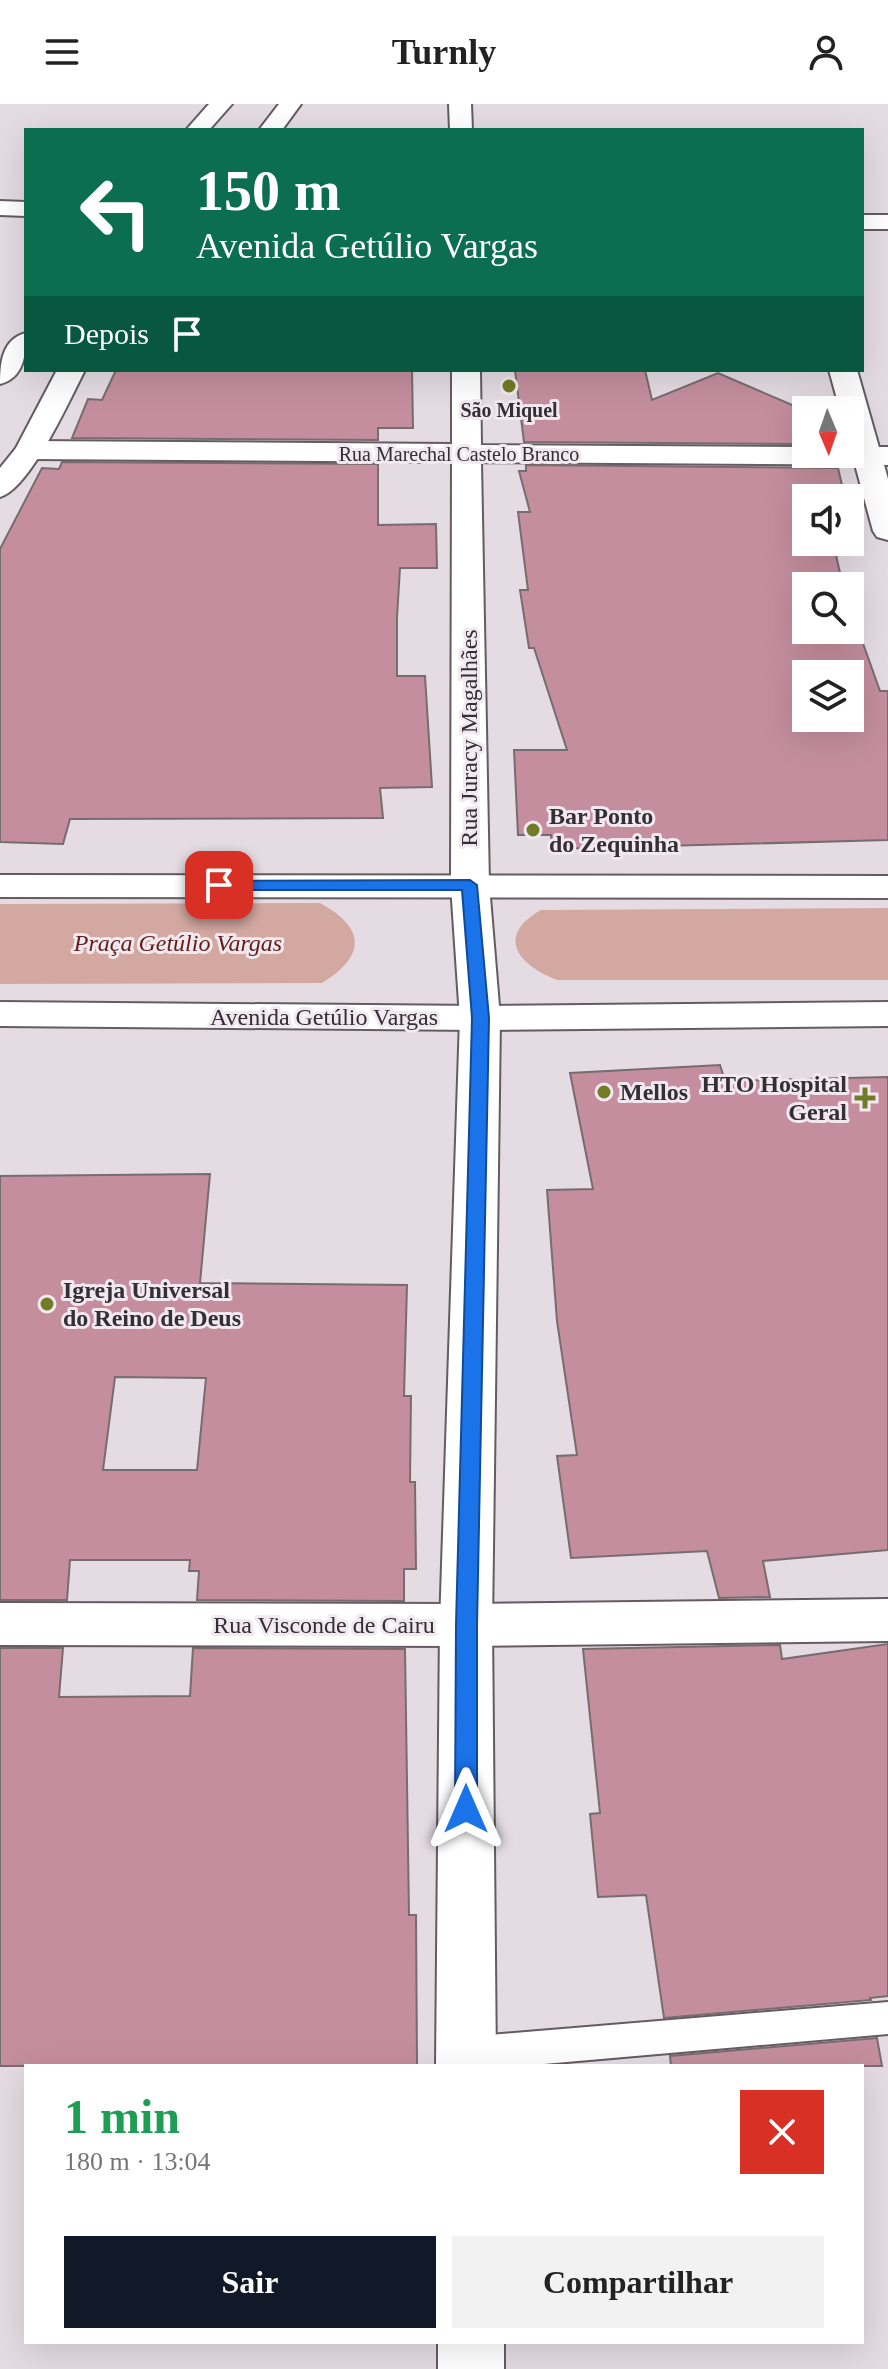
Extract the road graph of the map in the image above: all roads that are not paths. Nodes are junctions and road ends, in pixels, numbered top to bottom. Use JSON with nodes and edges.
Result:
{"nodes":[{"id":1,"x":460,"y":104,"type":"edge"},
{"id":2,"x":221,"y":105,"type":"edge"},
{"id":3,"x":199,"y":128,"type":"edge"},
{"id":4,"x":461,"y":128,"type":"edge"},
{"id":5,"x":0,"y":208,"type":"edge"},
{"id":6,"x":24,"y":209,"type":"edge"},
{"id":7,"x":864,"y":222,"type":"edge"},
{"id":8,"x":888,"y":222,"type":"edge"},
{"id":9,"x":24,"y":344,"type":"edge"},
{"id":10,"x":70,"y":372,"type":"edge"},
{"id":11,"x":466,"y":372,"type":"edge"},
{"id":12,"x":844,"y":372,"type":"edge"},
{"id":13,"x":0,"y":376,"type":"edge"},
{"id":14,"x":20,"y":440,"type":"junction"},
{"id":15,"x":468,"y":455,"type":"junction"},
{"id":16,"x":878,"y":456,"type":"edge"},
{"id":17,"x":0,"y":488,"type":"edge"},
{"id":18,"x":888,"y":531,"type":"edge"},
{"id":19,"x":470,"y":885,"type":"junction"},
{"id":20,"x":0,"y":886,"type":"edge"},
{"id":21,"x":888,"y":887,"type":"edge"},
{"id":22,"x":0,"y":1014,"type":"edge"},
{"id":23,"x":888,"y":1014,"type":"edge"},
{"id":24,"x":480,"y":1018,"type":"junction"},
{"id":25,"x":888,"y":1620,"type":"edge"},
{"id":26,"x":0,"y":1624,"type":"edge"},
{"id":27,"x":466,"y":1625,"type":"junction"},
{"id":28,"x":888,"y":2018,"type":"edge"},
{"id":29,"x":466,"y":2060,"type":"edge"},
{"id":30,"x":471,"y":2344,"type":"edge"},
{"id":31,"x":471,"y":2369,"type":"edge"}],
"edges":[{"from":1,"to":4,"type":"street"},
{"from":2,"to":3,"type":"street"},
{"from":5,"to":6,"type":"street"},
{"from":7,"to":8,"type":"street"},
{"from":9,"to":13,"type":"street"},
{"from":10,"to":14,"type":"street"},
{"from":11,"to":15,"type":"street","name":"Rua Juracy Magalhães"},
{"from":12,"to":16,"type":"street"},
{"from":14,"to":15,"type":"street","name":"Rua Marechal Castelo Branco"},
{"from":14,"to":17,"type":"street"},
{"from":15,"to":16,"type":"street","name":"Rua Marechal Castelo Branco"},
{"from":15,"to":19,"type":"street","name":"Rua Juracy Magalhães"},
{"from":16,"to":18,"type":"street"},
{"from":19,"to":20,"type":"street"},
{"from":19,"to":21,"type":"street"},
{"from":19,"to":24,"type":"street","name":"Rua Juracy Magalhães"},
{"from":22,"to":24,"type":"street","name":"Avenida Getúlio Vargas"},
{"from":23,"to":24,"type":"street","name":"Avenida Getúlio Vargas"},
{"from":24,"to":27,"type":"street","name":"Rua Juracy Magalhães"},
{"from":25,"to":27,"type":"street","name":"Rua Visconde de Cairu"},
{"from":26,"to":27,"type":"street","name":"Rua Visconde de Cairu"},
{"from":27,"to":29,"type":"street","name":"Rua Juracy Magalhães"},
{"from":28,"to":29,"type":"lane"},
{"from":30,"to":31,"type":"street"}]}
